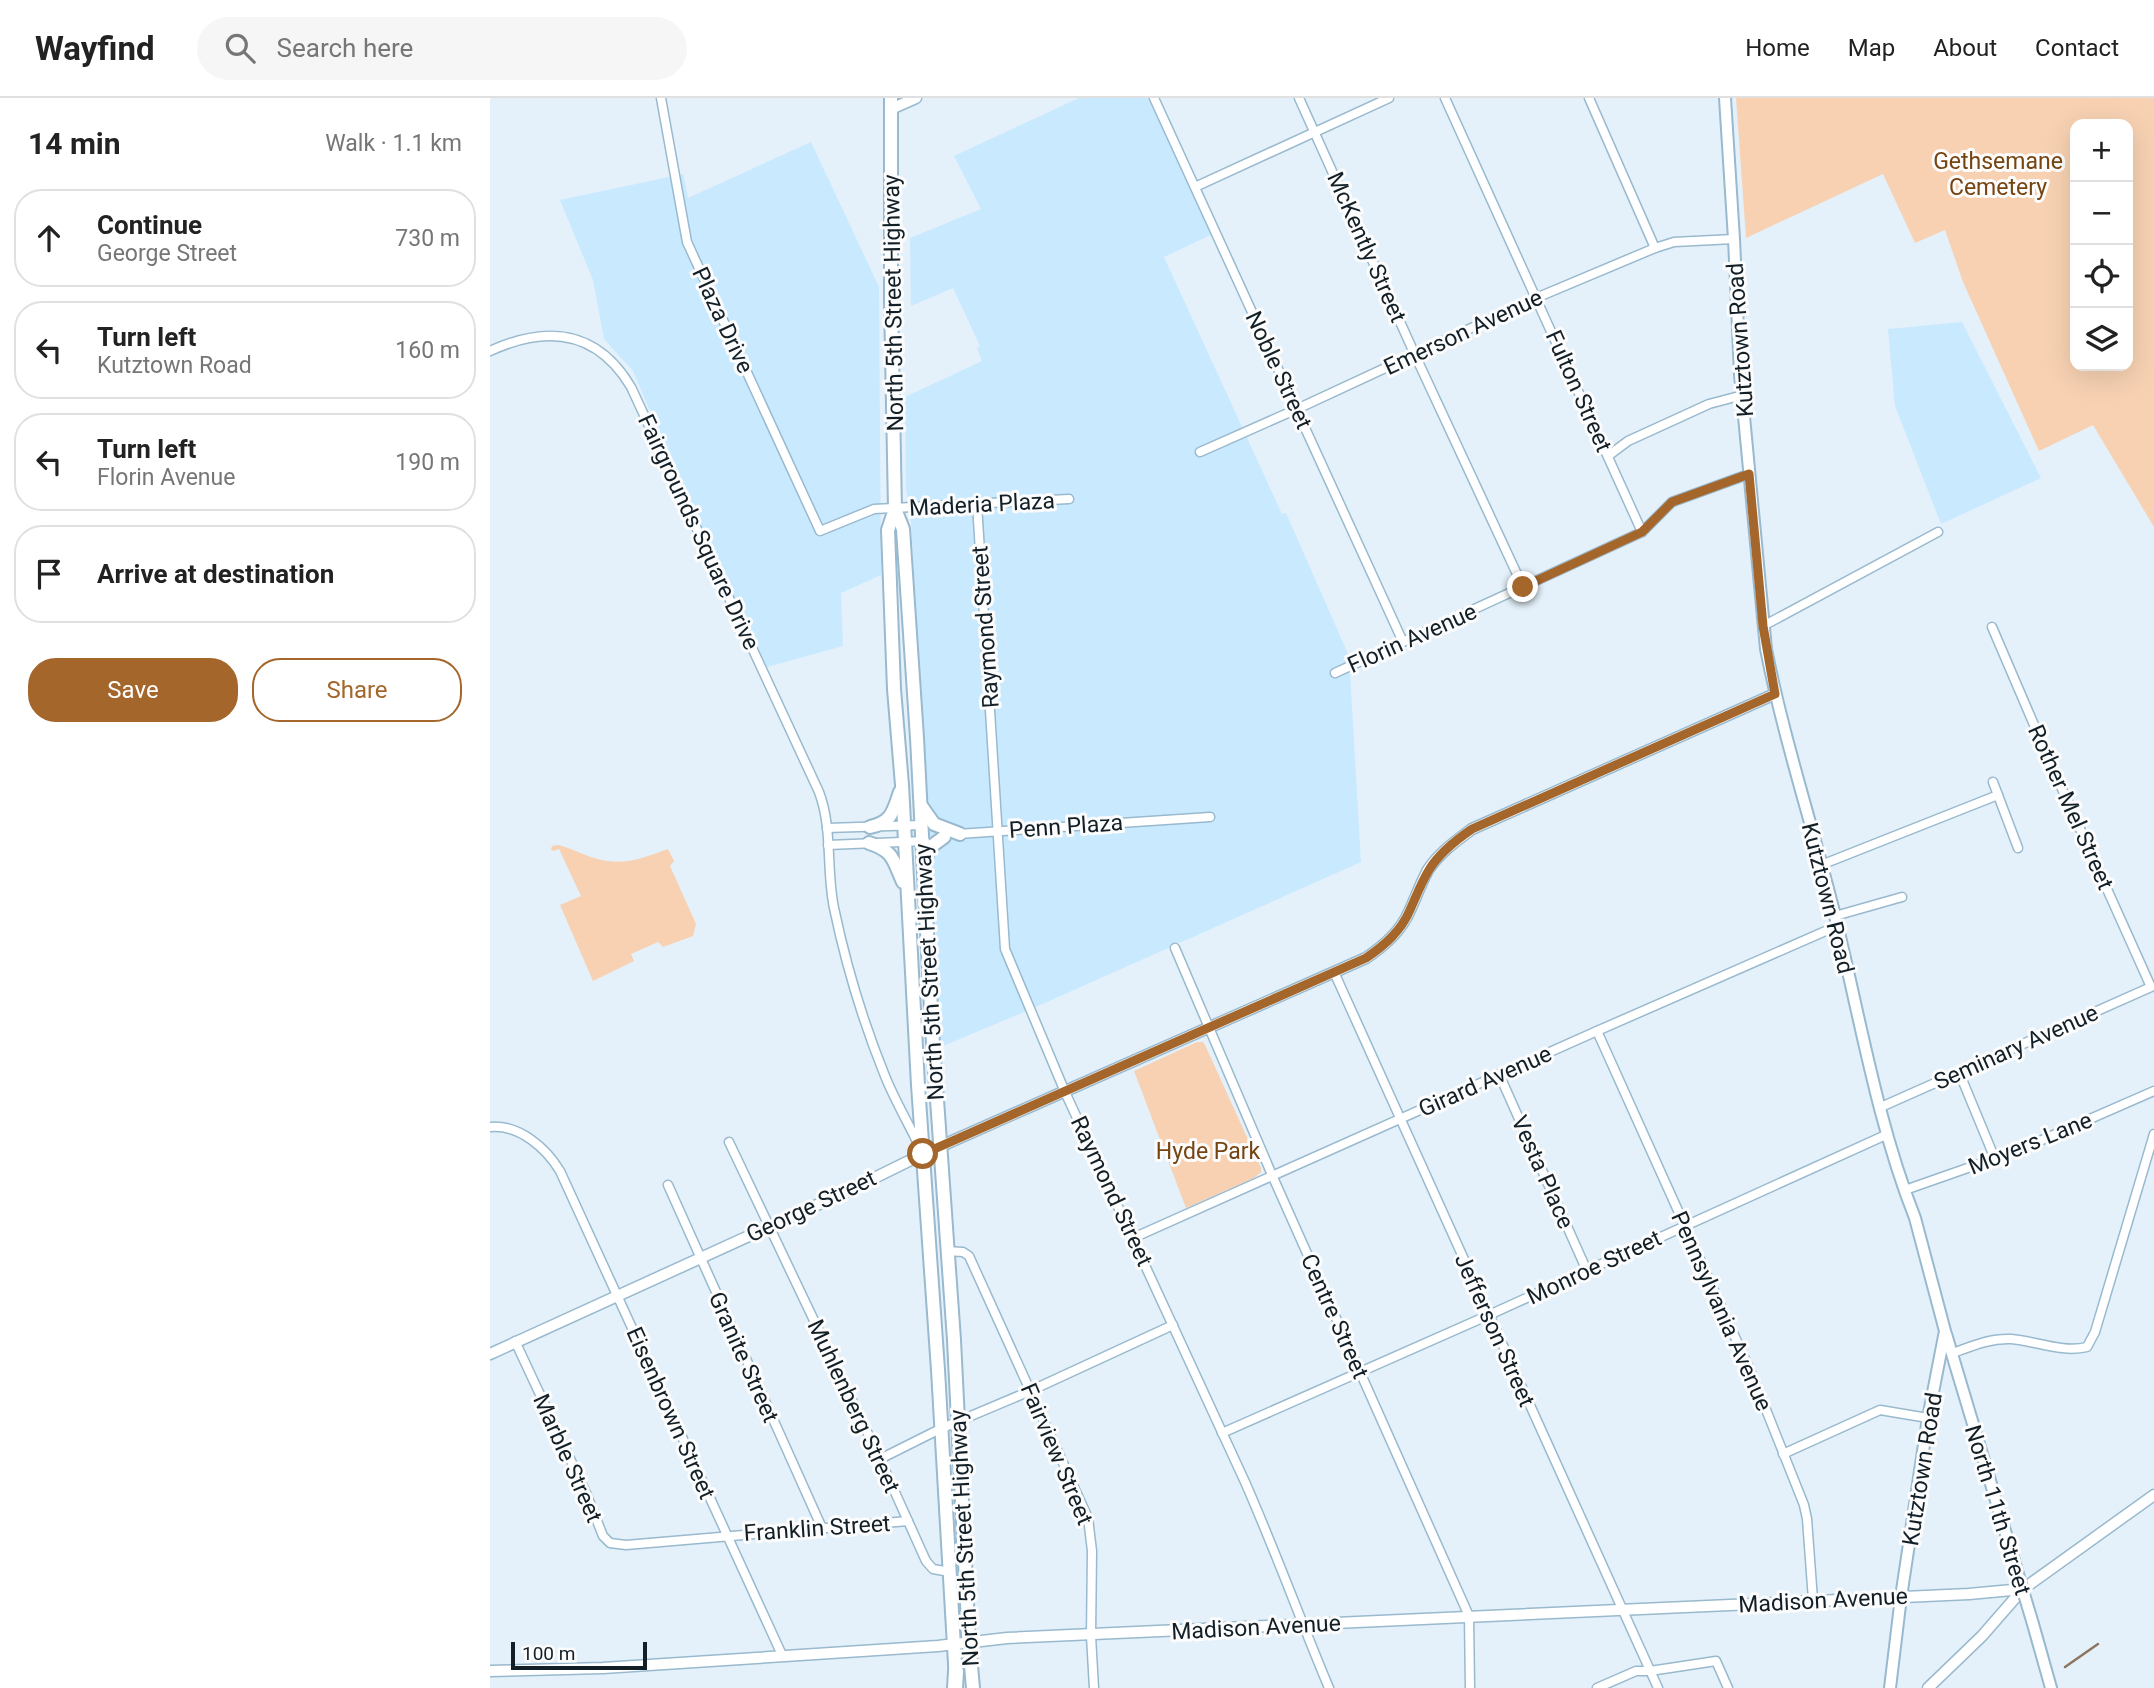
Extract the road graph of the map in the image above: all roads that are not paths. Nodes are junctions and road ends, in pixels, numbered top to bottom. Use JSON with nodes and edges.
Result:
{"nodes":[{"id":1,"x":661,"y":98,"type":"edge"},
{"id":2,"x":915,"y":98,"type":"edge"},
{"id":3,"x":1154,"y":98,"type":"edge"},
{"id":4,"x":1299,"y":98,"type":"edge"},
{"id":5,"x":1389,"y":98,"type":"edge"},
{"id":6,"x":1445,"y":98,"type":"edge"},
{"id":7,"x":1589,"y":98,"type":"edge"},
{"id":8,"x":1724,"y":98,"type":"edge"},
{"id":9,"x":891,"y":104,"type":"edge"},
{"id":10,"x":1315,"y":132,"type":"junction"},
{"id":11,"x":1195,"y":187,"type":"junction"},
{"id":12,"x":1734,"y":239,"type":"junction"},
{"id":13,"x":1655,"y":248,"type":"junction"},
{"id":14,"x":1536,"y":298,"type":"junction"},
{"id":15,"x":490,"y":351,"type":"edge"},
{"id":16,"x":1415,"y":355,"type":"junction"},
{"id":17,"x":1743,"y":395,"type":"junction"},
{"id":18,"x":1297,"y":409,"type":"junction"},
{"id":19,"x":1199,"y":452,"type":"dead end"},
{"id":20,"x":1608,"y":456,"type":"junction"},
{"id":21,"x":1749,"y":474,"type":"junction"},
{"id":22,"x":1069,"y":499,"type":"dead end"},
{"id":23,"x":977,"y":504,"type":"junction"},
{"id":24,"x":895,"y":509,"type":"junction"},
{"id":25,"x":820,"y":531,"type":"joint"},
{"id":26,"x":1642,"y":532,"type":"junction"},
{"id":27,"x":1938,"y":532,"type":"dead end"},
{"id":28,"x":1523,"y":587,"type":"junction"},
{"id":29,"x":1763,"y":626,"type":"junction"},
{"id":30,"x":1992,"y":627,"type":"dead end"},
{"id":31,"x":1403,"y":642,"type":"junction"},
{"id":32,"x":1335,"y":673,"type":"dead end"},
{"id":33,"x":1775,"y":694,"type":"junction"},
{"id":34,"x":1993,"y":782,"type":"dead end"},
{"id":35,"x":902,"y":785,"type":"junction"},
{"id":36,"x":1998,"y":795,"type":"junction"},
{"id":37,"x":920,"y":803,"type":"junction"},
{"id":38,"x":1210,"y":817,"type":"dead end"},
{"id":39,"x":904,"y":825,"type":"junction"},
{"id":40,"x":921,"y":825,"type":"junction"},
{"id":41,"x":870,"y":827,"type":"junction"},
{"id":42,"x":827,"y":828,"type":"junction"},
{"id":43,"x":998,"y":831,"type":"junction"},
{"id":44,"x":960,"y":834,"type":"junction"},
{"id":45,"x":944,"y":837,"type":"junction"},
{"id":46,"x":922,"y":841,"type":"junction"},
{"id":47,"x":905,"y":842,"type":"junction"},
{"id":48,"x":869,"y":843,"type":"junction"},
{"id":49,"x":828,"y":845,"type":"junction"},
{"id":50,"x":2018,"y":848,"type":"dead end"},
{"id":51,"x":1821,"y":865,"type":"junction"},
{"id":52,"x":924,"y":873,"type":"junction"},
{"id":53,"x":907,"y":891,"type":"junction"},
{"id":54,"x":1902,"y":897,"type":"dead end"},
{"id":55,"x":1836,"y":921,"type":"junction"},
{"id":56,"x":1175,"y":948,"type":"dead end"},
{"id":57,"x":1334,"y":972,"type":"junction"},
{"id":58,"x":2151,"y":986,"type":"joint"},
{"id":59,"x":1210,"y":1027,"type":"junction"},
{"id":60,"x":1597,"y":1031,"type":"junction"},
{"id":61,"x":1959,"y":1072,"type":"junction"},
{"id":62,"x":1499,"y":1074,"type":"junction"},
{"id":63,"x":2154,"y":1091,"type":"edge"},
{"id":64,"x":1065,"y":1092,"type":"junction"},
{"id":65,"x":1881,"y":1107,"type":"junction"},
{"id":66,"x":1399,"y":1119,"type":"junction"},
{"id":67,"x":490,"y":1127,"type":"edge"},
{"id":68,"x":1888,"y":1134,"type":"junction"},
{"id":69,"x":2154,"y":1134,"type":"edge"},
{"id":70,"x":729,"y":1142,"type":"dead end"},
{"id":71,"x":939,"y":1147,"type":"junction"},
{"id":72,"x":923,"y":1154,"type":"junction"},
{"id":73,"x":1996,"y":1159,"type":"junction"},
{"id":74,"x":1272,"y":1175,"type":"junction"},
{"id":75,"x":668,"y":1185,"type":"dead end"},
{"id":76,"x":1905,"y":1190,"type":"junction"},
{"id":77,"x":768,"y":1226,"type":"junction"},
{"id":78,"x":1685,"y":1226,"type":"junction"},
{"id":79,"x":1133,"y":1238,"type":"junction"},
{"id":80,"x":946,"y":1251,"type":"junction"},
{"id":81,"x":699,"y":1258,"type":"junction"},
{"id":82,"x":1587,"y":1271,"type":"junction"},
{"id":83,"x":617,"y":1295,"type":"junction"},
{"id":84,"x":1489,"y":1315,"type":"junction"},
{"id":85,"x":1173,"y":1325,"type":"junction"},
{"id":86,"x":1945,"y":1331,"type":"junction"},
{"id":87,"x":515,"y":1341,"type":"junction"},
{"id":88,"x":1953,"y":1353,"type":"junction"},
{"id":89,"x":490,"y":1354,"type":"edge"},
{"id":90,"x":1359,"y":1372,"type":"junction"},
{"id":91,"x":1030,"y":1391,"type":"junction"},
{"id":92,"x":1928,"y":1419,"type":"junction"},
{"id":93,"x":957,"y":1423,"type":"junction"},
{"id":94,"x":940,"y":1429,"type":"junction"},
{"id":95,"x":1222,"y":1433,"type":"junction"},
{"id":96,"x":1783,"y":1454,"type":"junction"},
{"id":97,"x":880,"y":1459,"type":"junction"},
{"id":98,"x":2154,"y":1495,"type":"edge"},
{"id":99,"x":908,"y":1521,"type":"junction"},
{"id":100,"x":822,"y":1528,"type":"junction"},
{"id":101,"x":726,"y":1535,"type":"junction"},
{"id":102,"x":950,"y":1573,"type":"junction"},
{"id":103,"x":2023,"y":1589,"type":"junction"},
{"id":104,"x":1901,"y":1597,"type":"junction"},
{"id":105,"x":1812,"y":1600,"type":"junction"},
{"id":106,"x":1622,"y":1609,"type":"junction"},
{"id":107,"x":1469,"y":1616,"type":"junction"},
{"id":108,"x":1302,"y":1624,"type":"junction"},
{"id":109,"x":1091,"y":1636,"type":"junction"},
{"id":110,"x":969,"y":1643,"type":"junction"},
{"id":111,"x":954,"y":1644,"type":"junction"},
{"id":112,"x":782,"y":1655,"type":"junction"},
{"id":113,"x":490,"y":1671,"type":"edge"},
{"id":114,"x":956,"y":1671,"type":"joint"},
{"id":115,"x":1650,"y":1671,"type":"junction"},
{"id":116,"x":956,"y":1688,"type":"edge"},
{"id":117,"x":973,"y":1688,"type":"edge"},
{"id":118,"x":1094,"y":1688,"type":"edge"},
{"id":119,"x":1329,"y":1688,"type":"edge"},
{"id":120,"x":1469,"y":1688,"type":"edge"},
{"id":121,"x":1597,"y":1688,"type":"edge"},
{"id":122,"x":1658,"y":1688,"type":"edge"},
{"id":123,"x":1728,"y":1688,"type":"edge"},
{"id":124,"x":1890,"y":1688,"type":"edge"},
{"id":125,"x":1928,"y":1688,"type":"edge"},
{"id":126,"x":2051,"y":1688,"type":"edge"}],
"edges":[{"from":1,"to":25,"type":"street","name":"Plaza Drive"},
{"from":2,"to":9,"type":"street"},
{"from":3,"to":11,"type":"street","name":"Noble Street"},
{"from":4,"to":10,"type":"street","name":"McKently Street"},
{"from":5,"to":10,"type":"street"},
{"from":6,"to":14,"type":"street","name":"Fulton Street"},
{"from":7,"to":13,"type":"street"},
{"from":8,"to":12,"type":"main road","name":"Kutztown Road"},
{"from":9,"to":24,"type":"main road","name":"North 5th Street Highway"},
{"from":10,"to":11,"type":"street"},
{"from":10,"to":16,"type":"street","name":"McKently Street"},
{"from":11,"to":18,"type":"street","name":"Noble Street"},
{"from":12,"to":13,"type":"street","name":"Emerson Avenue"},
{"from":12,"to":17,"type":"main road","name":"Kutztown Road"},
{"from":13,"to":14,"type":"street","name":"Emerson Avenue"},
{"from":14,"to":16,"type":"street","name":"Emerson Avenue"},
{"from":14,"to":20,"type":"street","name":"Fulton Street"},
{"from":15,"to":42,"type":"street","name":"Fairgrounds Square Drive"},
{"from":16,"to":18,"type":"street","name":"Emerson Avenue"},
{"from":16,"to":28,"type":"street","name":"McKently Street"},
{"from":17,"to":20,"type":"street"},
{"from":17,"to":21,"type":"main road","name":"Kutztown Road"},
{"from":18,"to":19,"type":"street","name":"Emerson Avenue"},
{"from":18,"to":31,"type":"street","name":"Noble Street"},
{"from":20,"to":26,"type":"street","name":"Fulton Street"},
{"from":21,"to":26,"type":"street","name":"Florin Avenue"},
{"from":21,"to":29,"type":"main road","name":"Kutztown Road"},
{"from":22,"to":23,"type":"street","name":"Maderia Plaza"},
{"from":23,"to":24,"type":"street","name":"Maderia Plaza"},
{"from":23,"to":43,"type":"street","name":"Raymond Street"},
{"from":24,"to":25,"type":"street","name":"Maderia Plaza"},
{"from":24,"to":35,"type":"main road","name":"North 5th Street Highway"},
{"from":24,"to":37,"type":"main road","name":"North 5th Street Highway"},
{"from":26,"to":28,"type":"street","name":"Florin Avenue"},
{"from":27,"to":29,"type":"street"},
{"from":28,"to":31,"type":"street","name":"Florin Avenue"},
{"from":29,"to":33,"type":"main road","name":"Kutztown Road"},
{"from":30,"to":58,"type":"street","name":"Rother Mel Street"},
{"from":31,"to":32,"type":"street","name":"Florin Avenue"},
{"from":33,"to":51,"type":"main road","name":"Kutztown Road"},
{"from":33,"to":57,"type":"street","name":"George Street"},
{"from":34,"to":36,"type":"street"},
{"from":35,"to":39,"type":"main road","name":"North 5th Street Highway"},
{"from":35,"to":41,"type":"main road"},
{"from":36,"to":50,"type":"street"},
{"from":36,"to":51,"type":"street"},
{"from":37,"to":40,"type":"main road","name":"North 5th Street Highway"},
{"from":37,"to":44,"type":"main road"},
{"from":38,"to":43,"type":"street","name":"Penn Plaza"},
{"from":39,"to":40,"type":"street"},
{"from":39,"to":41,"type":"street"},
{"from":39,"to":47,"type":"main road","name":"North 5th Street Highway"},
{"from":40,"to":46,"type":"main road","name":"North 5th Street Highway"},
{"from":41,"to":42,"type":"street"},
{"from":42,"to":49,"type":"street","name":"Fairgrounds Square Drive"},
{"from":43,"to":44,"type":"street","name":"Penn Plaza"},
{"from":43,"to":64,"type":"street","name":"Raymond Street"},
{"from":44,"to":45,"type":"street","name":"Penn Plaza"},
{"from":45,"to":46,"type":"street","name":"Penn Plaza"},
{"from":45,"to":52,"type":"main road"},
{"from":46,"to":47,"type":"street"},
{"from":46,"to":52,"type":"main road","name":"North 5th Street Highway"},
{"from":47,"to":48,"type":"street"},
{"from":47,"to":53,"type":"main road","name":"North 5th Street Highway"},
{"from":48,"to":49,"type":"street"},
{"from":48,"to":53,"type":"main road"},
{"from":49,"to":72,"type":"street","name":"Fairgrounds Square Drive"},
{"from":51,"to":55,"type":"main road","name":"Kutztown Road"},
{"from":52,"to":71,"type":"main road","name":"North 5th Street Highway"},
{"from":53,"to":72,"type":"main road","name":"North 5th Street Highway"},
{"from":54,"to":55,"type":"street","name":"Girard Avenue"},
{"from":55,"to":60,"type":"street","name":"Girard Avenue"},
{"from":55,"to":65,"type":"main road","name":"Kutztown Road"},
{"from":56,"to":59,"type":"street","name":"Centre Street"},
{"from":57,"to":59,"type":"street","name":"George Street"},
{"from":57,"to":66,"type":"street","name":"Jefferson Street"},
{"from":58,"to":61,"type":"street","name":"Seminary Avenue"},
{"from":59,"to":64,"type":"street","name":"George Street"},
{"from":59,"to":74,"type":"street","name":"Centre Street"},
{"from":60,"to":62,"type":"street","name":"Girard Avenue"},
{"from":60,"to":78,"type":"street","name":"Pennsylvania Avenue"},
{"from":61,"to":65,"type":"street","name":"Seminary Avenue"},
{"from":61,"to":73,"type":"street"},
{"from":62,"to":66,"type":"street","name":"Girard Avenue"},
{"from":62,"to":82,"type":"street","name":"Vesta Place"},
{"from":63,"to":73,"type":"street","name":"Moyers Lane"},
{"from":64,"to":71,"type":"street","name":"George Street"},
{"from":64,"to":79,"type":"street","name":"Raymond Street"},
{"from":65,"to":68,"type":"main road","name":"Kutztown Road"},
{"from":66,"to":74,"type":"street","name":"Girard Avenue"},
{"from":66,"to":84,"type":"street","name":"Jefferson Street"},
{"from":67,"to":83,"type":"street","name":"Eisenbrown Street"},
{"from":68,"to":76,"type":"main road","name":"Kutztown Road"},
{"from":68,"to":78,"type":"street","name":"Monroe Street"},
{"from":69,"to":88,"type":"street"},
{"from":70,"to":77,"type":"street","name":"Muhlenberg Street"},
{"from":71,"to":72,"type":"street","name":"George Street"},
{"from":71,"to":80,"type":"main road","name":"North 5th Street Highway"},
{"from":72,"to":77,"type":"street","name":"George Street"},
{"from":72,"to":94,"type":"main road","name":"North 5th Street Highway"},
{"from":73,"to":76,"type":"street","name":"Moyers Lane"},
{"from":74,"to":79,"type":"street","name":"Girard Avenue"},
{"from":74,"to":90,"type":"street","name":"Centre Street"},
{"from":75,"to":81,"type":"street","name":"Granite Street"},
{"from":76,"to":86,"type":"main road","name":"Kutztown Road"},
{"from":77,"to":81,"type":"street","name":"George Street"},
{"from":77,"to":97,"type":"street","name":"Muhlenberg Street"},
{"from":78,"to":82,"type":"street","name":"Monroe Street"},
{"from":78,"to":96,"type":"street","name":"Pennsylvania Avenue"},
{"from":79,"to":85,"type":"street","name":"Raymond Street"},
{"from":80,"to":91,"type":"street","name":"Fairview Street"},
{"from":80,"to":93,"type":"main road","name":"North 5th Street Highway"},
{"from":81,"to":83,"type":"street","name":"George Street"},
{"from":81,"to":100,"type":"street","name":"Granite Street"},
{"from":82,"to":84,"type":"street","name":"Monroe Street"},
{"from":83,"to":87,"type":"street","name":"George Street"},
{"from":83,"to":101,"type":"street","name":"Eisenbrown Street"},
{"from":84,"to":90,"type":"street","name":"Monroe Street"},
{"from":84,"to":106,"type":"street","name":"Jefferson Street"},
{"from":85,"to":91,"type":"street"},
{"from":85,"to":95,"type":"street","name":"Raymond Street"},
{"from":86,"to":88,"type":"main road","name":"North 11th Street"},
{"from":86,"to":92,"type":"main road","name":"Kutztown Road"},
{"from":87,"to":89,"type":"street","name":"George Street"},
{"from":87,"to":101,"type":"street","name":"Marble Street"},
{"from":88,"to":126,"type":"main road","name":"North 11th Street","bridge":true},
{"from":90,"to":95,"type":"street","name":"Monroe Street"},
{"from":90,"to":107,"type":"street","name":"Centre Street"},
{"from":91,"to":93,"type":"street"},
{"from":91,"to":109,"type":"street","name":"Fairview Street"},
{"from":92,"to":96,"type":"street"},
{"from":92,"to":104,"type":"main road","name":"Kutztown Road"},
{"from":93,"to":94,"type":"street"},
{"from":93,"to":110,"type":"main road","name":"North 5th Street Highway"},
{"from":94,"to":97,"type":"street"},
{"from":94,"to":102,"type":"main road","name":"North 5th Street Highway"},
{"from":95,"to":108,"type":"street","name":"Raymond Street"},
{"from":96,"to":105,"type":"street","name":"Pennsylvania Avenue"},
{"from":97,"to":99,"type":"street","name":"Muhlenberg Street"},
{"from":98,"to":103,"type":"street"},
{"from":99,"to":100,"type":"street","name":"Franklin Street"},
{"from":99,"to":102,"type":"street","name":"Muhlenberg Street"},
{"from":100,"to":101,"type":"street","name":"Franklin Street"},
{"from":101,"to":112,"type":"street","name":"Eisenbrown Street"},
{"from":102,"to":111,"type":"main road","name":"North 5th Street Highway"},
{"from":103,"to":104,"type":"street","name":"Madison Avenue"},
{"from":103,"to":125,"type":"street"},
{"from":104,"to":105,"type":"street","name":"Madison Avenue"},
{"from":104,"to":124,"type":"main road","name":"Kutztown Road"},
{"from":105,"to":106,"type":"street","name":"Madison Avenue"},
{"from":106,"to":107,"type":"street","name":"Madison Avenue"},
{"from":106,"to":115,"type":"street","name":"Jefferson Street"},
{"from":107,"to":108,"type":"street","name":"Madison Avenue"},
{"from":107,"to":120,"type":"street","name":"Centre Street"},
{"from":108,"to":109,"type":"street","name":"Madison Avenue"},
{"from":108,"to":119,"type":"street","name":"Raymond Street"},
{"from":109,"to":110,"type":"street","name":"Madison Avenue"},
{"from":109,"to":118,"type":"street","name":"Fairview Street"},
{"from":110,"to":111,"type":"street","name":"Madison Avenue"},
{"from":110,"to":117,"type":"main road","name":"North 5th Street Highway"},
{"from":111,"to":112,"type":"street","name":"Madison Avenue"},
{"from":111,"to":114,"type":"main road","name":"North 5th Street Highway"},
{"from":112,"to":113,"type":"street","name":"Madison Avenue"},
{"from":114,"to":116,"type":"highway"},
{"from":115,"to":121,"type":"street"},
{"from":115,"to":122,"type":"street","name":"Jefferson Street"},
{"from":115,"to":123,"type":"street"}]}
